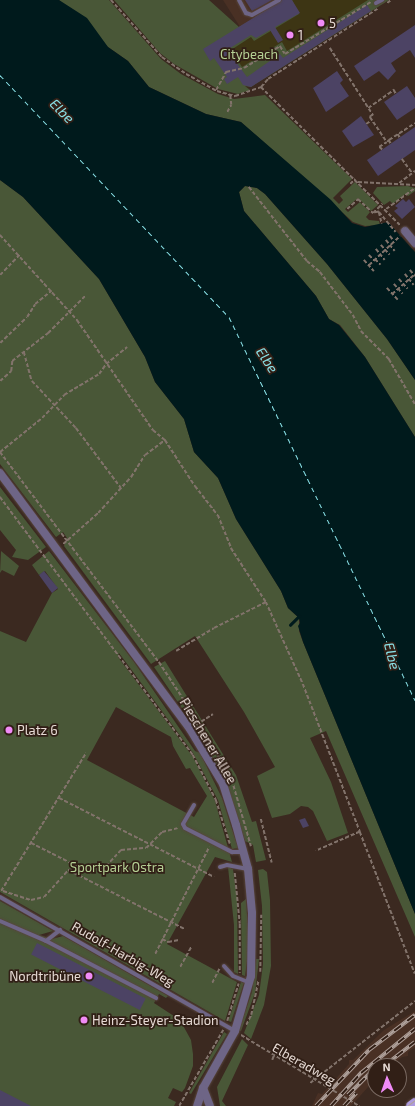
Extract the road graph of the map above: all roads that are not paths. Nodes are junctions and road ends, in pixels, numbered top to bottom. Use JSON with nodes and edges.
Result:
{"nodes":[{"id":1,"x":239,"y":0,"type":"edge"},
{"id":2,"x":279,"y":0,"type":"edge"},
{"id":3,"x":382,"y":0,"type":"edge"},
{"id":4,"x":377,"y":2,"type":"edge"},
{"id":5,"x":403,"y":234,"type":"road end"},
{"id":6,"x":415,"y":243,"type":"edge"},
{"id":7,"x":0,"y":473,"type":"edge"},
{"id":8,"x":194,"y":805,"type":"dead end"},
{"id":9,"x":248,"y":852,"type":"junction"},
{"id":10,"x":220,"y":867,"type":"dead end"},
{"id":11,"x":248,"y":869,"type":"junction"},
{"id":12,"x":0,"y":897,"type":"edge"},
{"id":13,"x":0,"y":921,"type":"edge"},
{"id":14,"x":60,"y":930,"type":"junction"},
{"id":15,"x":46,"y":941,"type":"junction"},
{"id":16,"x":222,"y":966,"type":"road end"},
{"id":17,"x":250,"y":983,"type":"junction"},
{"id":18,"x":156,"y":998,"type":"dead end"},
{"id":19,"x":238,"y":1033,"type":"junction"},
{"id":20,"x":203,"y":1088,"type":"junction"},
{"id":21,"x":415,"y":1103,"type":"edge"},
{"id":22,"x":197,"y":1106,"type":"edge"},
{"id":23,"x":210,"y":1106,"type":"edge"},
{"id":24,"x":411,"y":1106,"type":"edge"}],
"edges":[{"from":1,"to":2,"type":"lane"},
{"from":3,"to":4,"type":"lane"},
{"from":5,"to":6,"type":"street"},
{"from":7,"to":9,"type":"street","name":"Pieschener Allee"},
{"from":8,"to":9,"type":"lane"},
{"from":9,"to":11,"type":"street","name":"Pieschener Allee"},
{"from":10,"to":11,"type":"lane"},
{"from":11,"to":17,"type":"street","name":"Pieschener Allee"},
{"from":12,"to":14,"type":"lane","name":"Rudolf-Harbig-Weg"},
{"from":13,"to":15,"type":"lane"},
{"from":14,"to":15,"type":"lane"},
{"from":14,"to":19,"type":"lane","name":"Rudolf-Harbig-Weg"},
{"from":15,"to":18,"type":"lane"},
{"from":16,"to":17,"type":"lane"},
{"from":17,"to":19,"type":"street","name":"Pieschener Allee"},
{"from":19,"to":20,"type":"street","name":"Pieschener Allee"},
{"from":20,"to":22,"type":"street","name":"Pieschener Allee"},
{"from":20,"to":23,"type":"street"},
{"from":21,"to":24,"type":"main road"}]}
